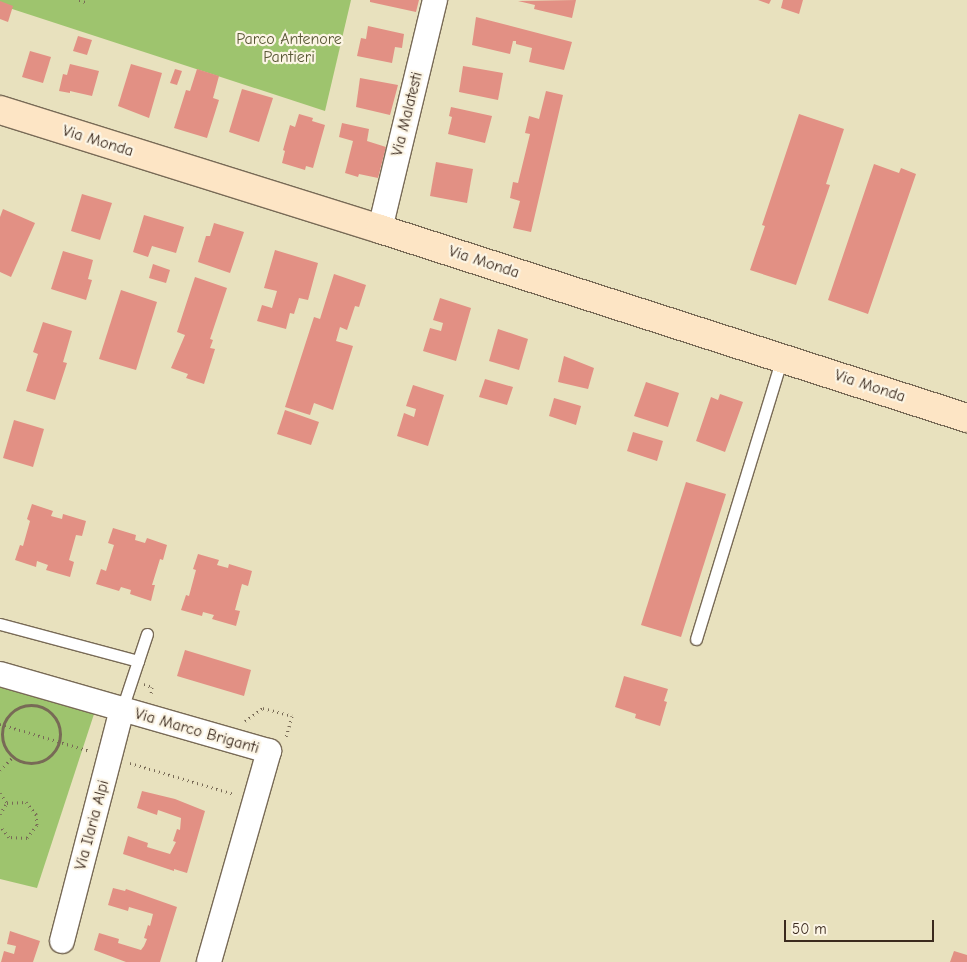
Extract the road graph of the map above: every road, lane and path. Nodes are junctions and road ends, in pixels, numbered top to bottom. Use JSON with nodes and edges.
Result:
{"nodes":[{"id":1,"x":79,"y":0,"type":"edge"},
{"id":2,"x":435,"y":0,"type":"edge"},
{"id":3,"x":88,"y":3,"type":"dead end"},
{"id":4,"x":0,"y":110,"type":"edge"},
{"id":5,"x":380,"y":229,"type":"junction"},
{"id":6,"x":782,"y":358,"type":"junction"},
{"id":7,"x":967,"y":418,"type":"edge"},
{"id":8,"x":0,"y":624,"type":"edge"},
{"id":9,"x":147,"y":634,"type":"dead end"},
{"id":10,"x":696,"y":639,"type":"dead end"},
{"id":11,"x":138,"y":661,"type":"junction"},
{"id":12,"x":0,"y":674,"type":"edge"},
{"id":13,"x":122,"y":709,"type":"junction"},
{"id":14,"x":13,"y":756,"type":"junction"},
{"id":15,"x":0,"y":770,"type":"edge"},
{"id":16,"x":0,"y":793,"type":"edge"},
{"id":17,"x":7,"y":803,"type":"junction"},
{"id":18,"x":0,"y":814,"type":"edge"},
{"id":19,"x":0,"y":826,"type":"edge"},
{"id":20,"x":62,"y":941,"type":"dead end"},
{"id":21,"x":209,"y":962,"type":"edge"}],
"edges":[{"from":1,"to":3,"type":"path"},
{"from":2,"to":5,"type":"street","name":"Via Malatesti"},
{"from":4,"to":5,"type":"main road","name":"Via Monda"},
{"from":5,"to":6,"type":"main road","name":"Via Monda"},
{"from":6,"to":7,"type":"main road","name":"Via Monda"},
{"from":6,"to":10,"type":"lane"},
{"from":8,"to":11,"type":"lane"},
{"from":9,"to":11,"type":"lane"},
{"from":11,"to":13,"type":"lane"},
{"from":12,"to":13,"type":"street","name":"Via Marco Briganti"},
{"from":13,"to":20,"type":"street","name":"Via Ilaria Alpi"},
{"from":13,"to":21,"type":"street","name":"Via Marco Briganti"},
{"from":14,"to":14,"type":"path"},
{"from":14,"to":15,"type":"path"},
{"from":16,"to":17,"type":"path"},
{"from":17,"to":18,"type":"path"},
{"from":17,"to":19,"type":"path"}]}
